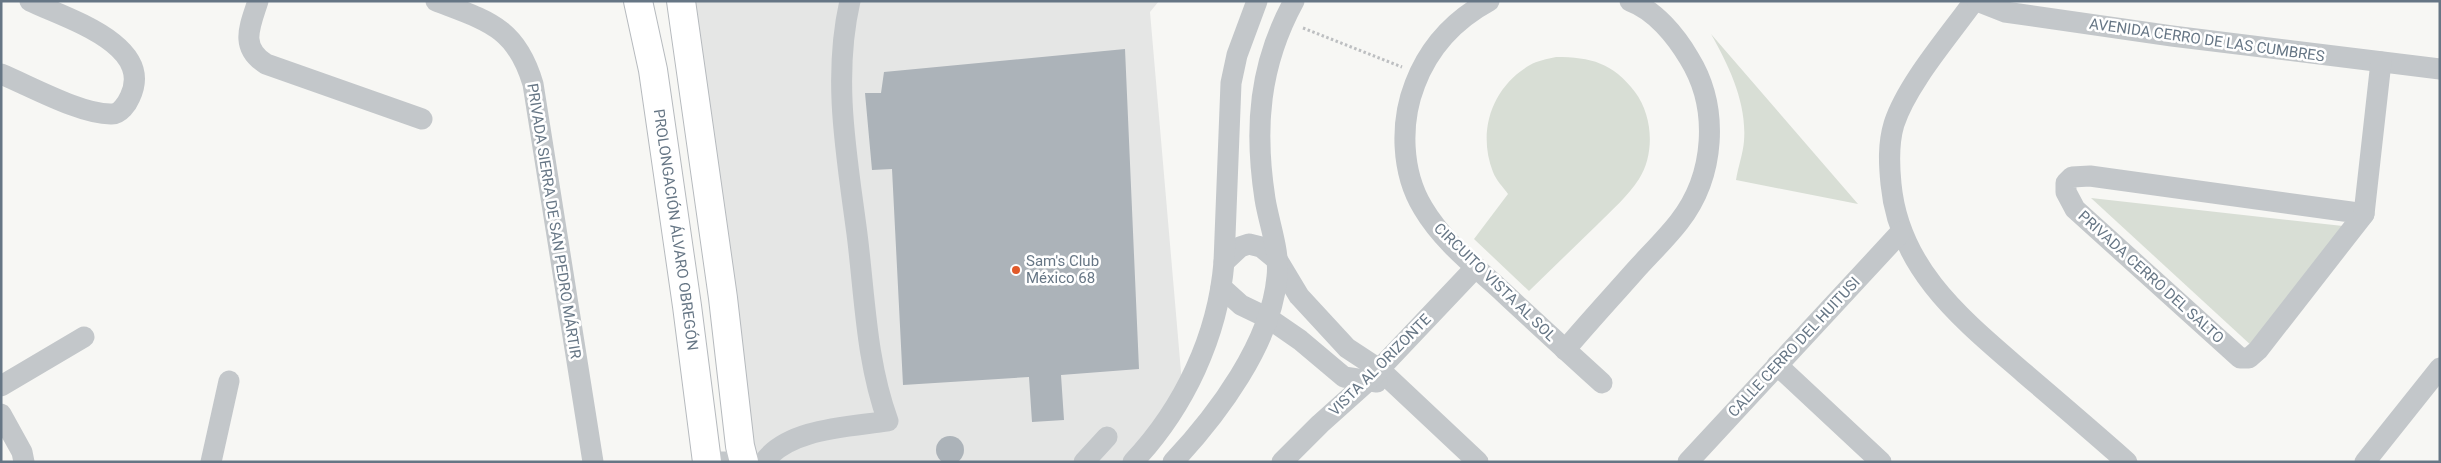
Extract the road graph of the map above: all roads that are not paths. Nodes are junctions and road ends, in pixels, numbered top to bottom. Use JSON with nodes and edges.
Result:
{"nodes":[{"id":1,"x":30,"y":1,"type":"edge"},
{"id":2,"x":258,"y":1,"type":"edge"},
{"id":3,"x":436,"y":1,"type":"edge"},
{"id":4,"x":638,"y":1,"type":"edge"},
{"id":5,"x":680,"y":1,"type":"edge"},
{"id":6,"x":850,"y":1,"type":"edge"},
{"id":7,"x":1257,"y":1,"type":"edge"},
{"id":8,"x":1294,"y":1,"type":"edge"},
{"id":9,"x":1489,"y":1,"type":"edge"},
{"id":10,"x":1630,"y":1,"type":"edge"},
{"id":11,"x":1976,"y":1,"type":"edge"},
{"id":12,"x":2381,"y":62,"type":"junction"},
{"id":13,"x":2440,"y":69,"type":"edge"},
{"id":14,"x":1,"y":74,"type":"edge"},
{"id":15,"x":422,"y":119,"type":"dead end"},
{"id":16,"x":2364,"y":214,"type":"junction"},
{"id":17,"x":1901,"y":232,"type":"junction"},
{"id":18,"x":1278,"y":261,"type":"junction"},
{"id":19,"x":1224,"y":262,"type":"junction"},
{"id":20,"x":1476,"y":267,"type":"junction"},
{"id":21,"x":1221,"y":287,"type":"junction"},
{"id":22,"x":1268,"y":318,"type":"junction"},
{"id":23,"x":84,"y":337,"type":"dead end"},
{"id":24,"x":1565,"y":350,"type":"junction"},
{"id":25,"x":1777,"y":365,"type":"junction"},
{"id":26,"x":2440,"y":368,"type":"edge"},
{"id":27,"x":1374,"y":375,"type":"junction"},
{"id":28,"x":229,"y":381,"type":"dead end"},
{"id":29,"x":1602,"y":383,"type":"dead end"},
{"id":30,"x":1,"y":386,"type":"edge"},
{"id":31,"x":1,"y":414,"type":"edge"},
{"id":32,"x":1107,"y":437,"type":"dead end"},
{"id":33,"x":24,"y":462,"type":"edge"},
{"id":34,"x":211,"y":462,"type":"edge"},
{"id":35,"x":593,"y":462,"type":"edge"},
{"id":36,"x":707,"y":462,"type":"edge"},
{"id":37,"x":744,"y":462,"type":"edge"},
{"id":38,"x":764,"y":462,"type":"edge"},
{"id":39,"x":1084,"y":462,"type":"edge"},
{"id":40,"x":1133,"y":462,"type":"edge"},
{"id":41,"x":1173,"y":462,"type":"edge"},
{"id":42,"x":1282,"y":462,"type":"edge"},
{"id":43,"x":1478,"y":462,"type":"edge"},
{"id":44,"x":1688,"y":462,"type":"edge"},
{"id":45,"x":1881,"y":462,"type":"edge"},
{"id":46,"x":2127,"y":462,"type":"edge"},
{"id":47,"x":2365,"y":462,"type":"edge"}],
"edges":[{"from":1,"to":14,"type":"street"},
{"from":2,"to":15,"type":"street"},
{"from":3,"to":35,"type":"street","name":"PRIVADA SIERRA DE SAN PEDRO MÁRTIR"},
{"from":4,"to":36,"type":"main road","name":"PROLONGACIÓN ÁLVARO OBREGÓN"},
{"from":5,"to":37,"type":"main road"},
{"from":6,"to":38,"type":"street"},
{"from":7,"to":19,"type":"street"},
{"from":8,"to":18,"type":"street"},
{"from":9,"to":20,"type":"street","name":"CIRCUITO VISTA AL SOL"},
{"from":10,"to":24,"type":"street","name":"CIRCUITO VISTA AL SOL"},
{"from":11,"to":12,"type":"street","name":"AVENIDA CERRO DE LAS CUMBRES"},
{"from":11,"to":17,"type":"street"},
{"from":12,"to":13,"type":"street","name":"AVENIDA CERRO DE LAS CUMBRES"},
{"from":12,"to":16,"type":"street"},
{"from":16,"to":16,"type":"street","name":"PRIVADA CERRO DEL SALTO"},
{"from":17,"to":25,"type":"street","name":"CALLE CERRO DEL HUITUSI"},
{"from":17,"to":46,"type":"street"},
{"from":18,"to":19,"type":"street"},
{"from":18,"to":22,"type":"street"},
{"from":18,"to":27,"type":"street"},
{"from":19,"to":21,"type":"street"},
{"from":20,"to":24,"type":"street","name":"CIRCUITO VISTA AL SOL"},
{"from":20,"to":27,"type":"street","name":"VISTA AL ORIZONTE"},
{"from":21,"to":22,"type":"street"},
{"from":21,"to":40,"type":"street"},
{"from":22,"to":27,"type":"street"},
{"from":22,"to":41,"type":"street"},
{"from":23,"to":30,"type":"street"},
{"from":24,"to":29,"type":"street"},
{"from":25,"to":44,"type":"street","name":"CALLE CERRO DEL HUITUSI"},
{"from":25,"to":45,"type":"street"},
{"from":26,"to":47,"type":"street"},
{"from":27,"to":42,"type":"street","name":"VISTA AL ORIZONTE"},
{"from":27,"to":43,"type":"street"},
{"from":28,"to":34,"type":"street"},
{"from":31,"to":33,"type":"street"},
{"from":32,"to":39,"type":"street"},
{"from":36,"to":37,"type":"street"}]}
